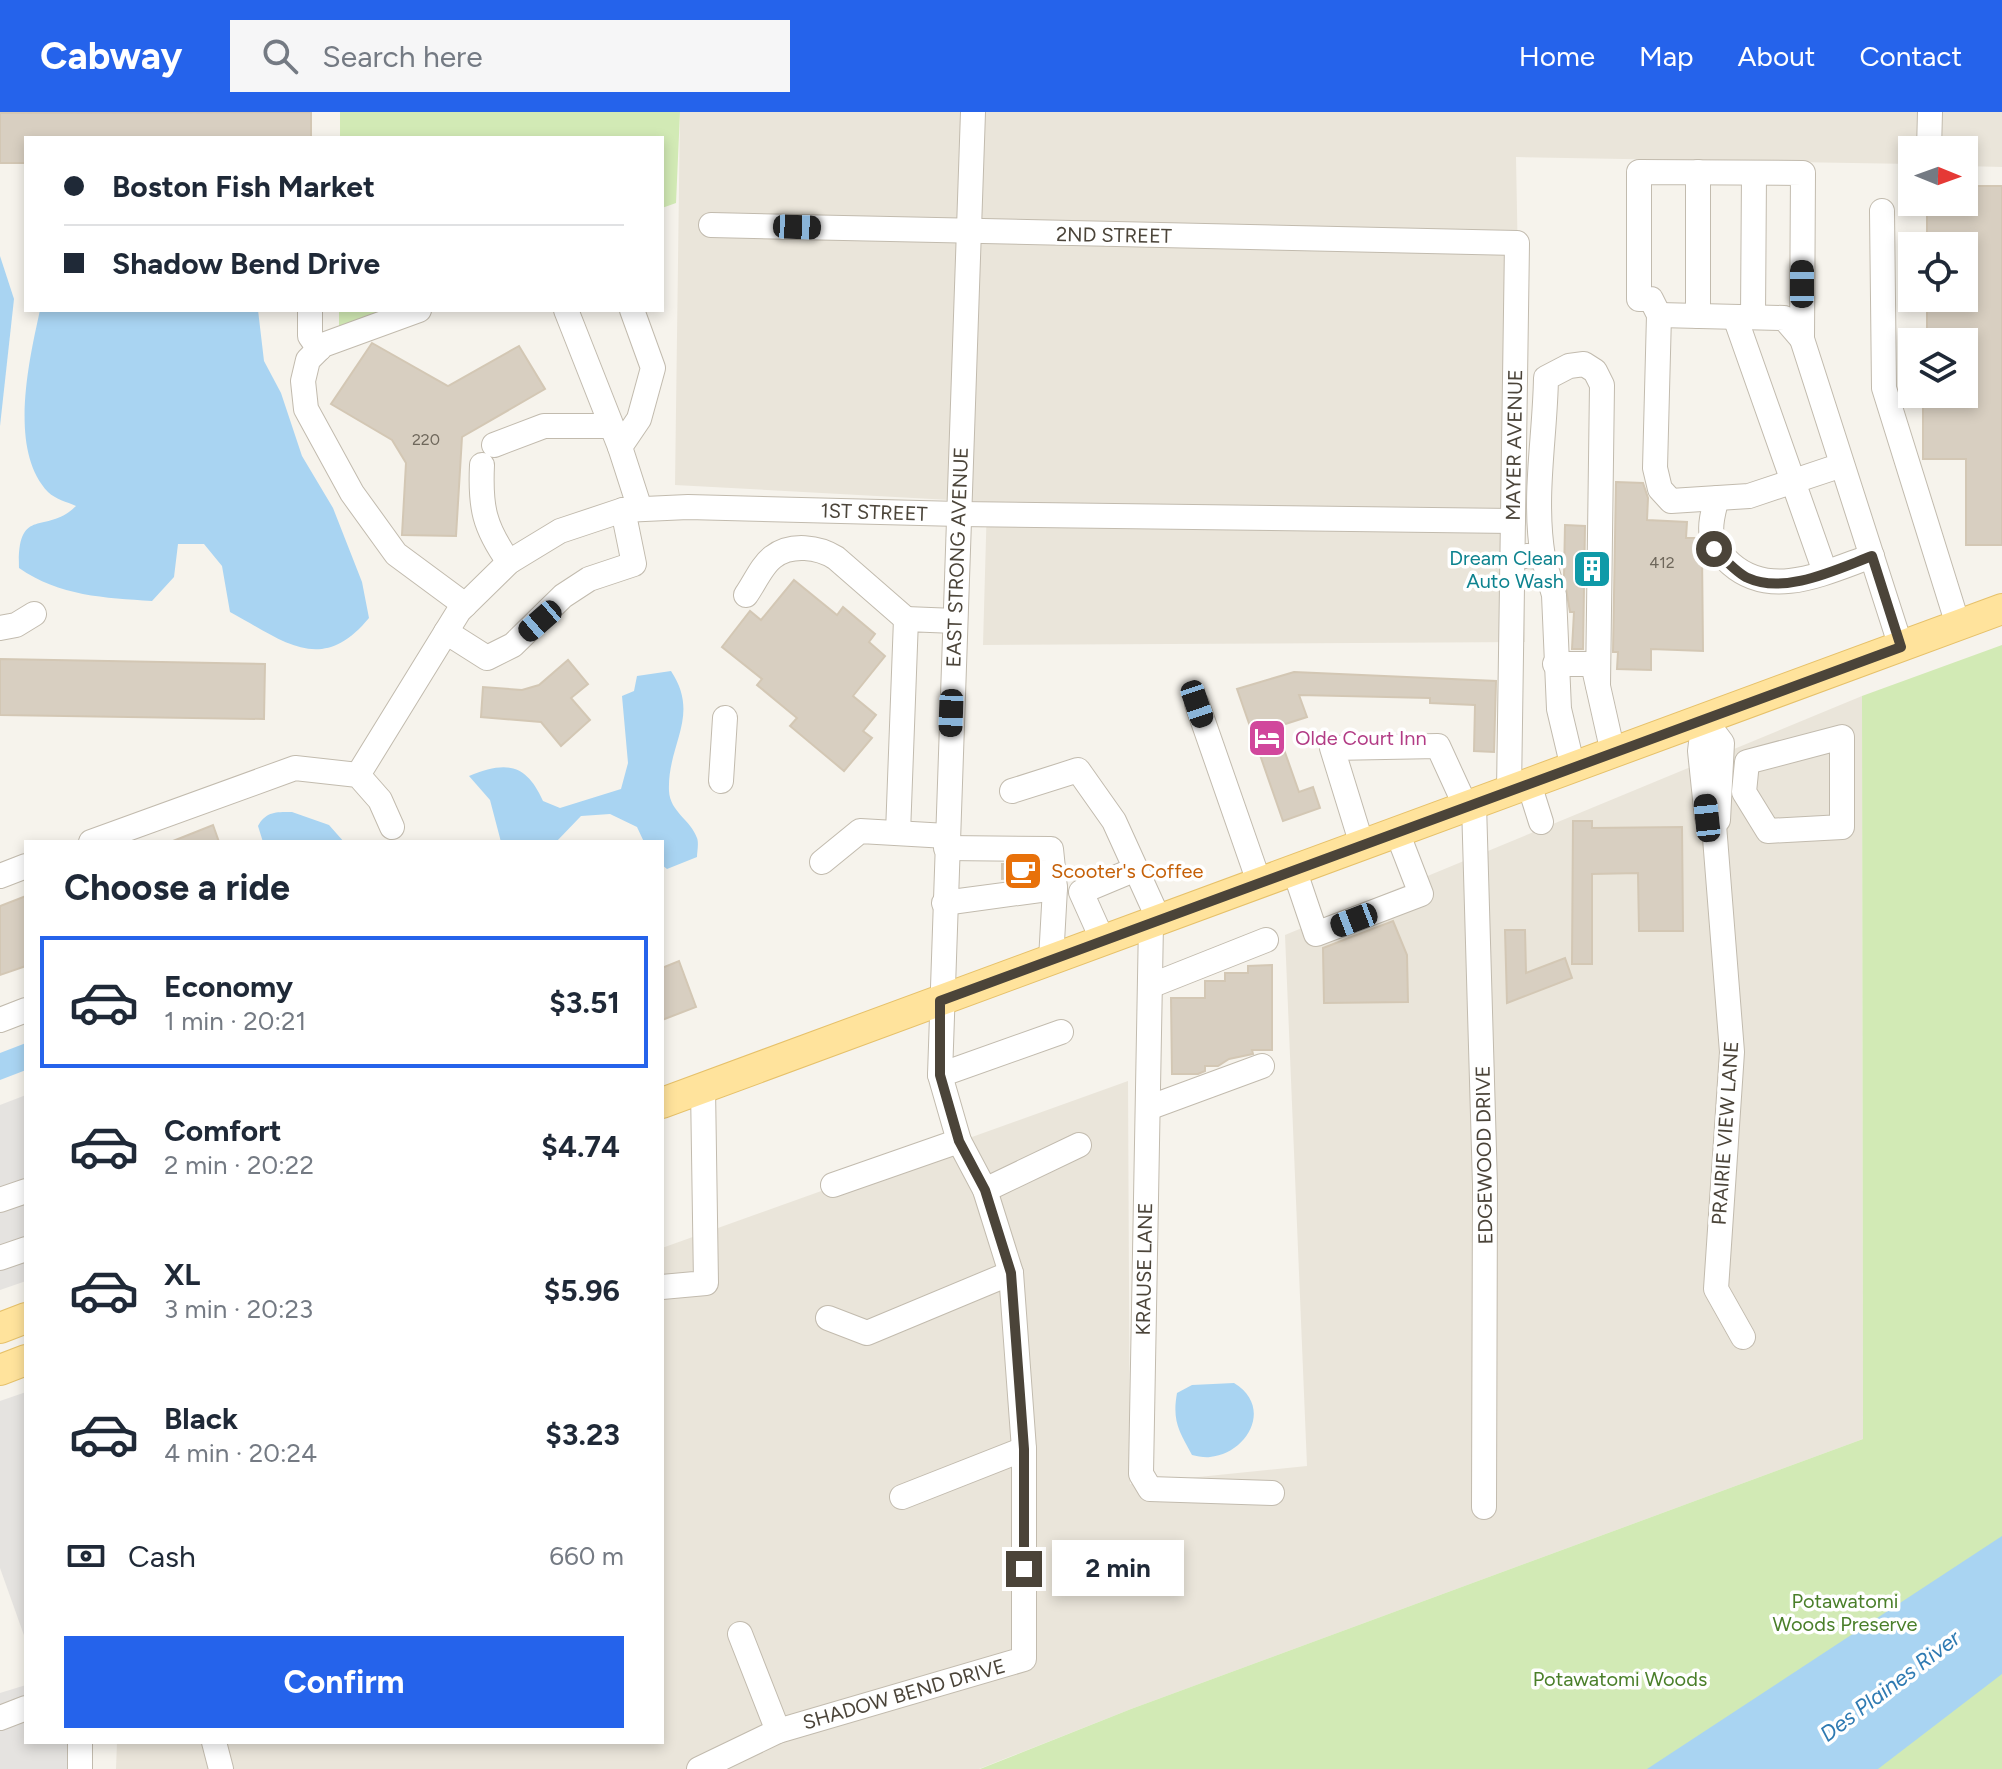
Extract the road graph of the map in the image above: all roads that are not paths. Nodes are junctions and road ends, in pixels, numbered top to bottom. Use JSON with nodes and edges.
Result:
{"nodes":[{"id":1,"x":973,"y":112,"type":"edge"},
{"id":2,"x":1930,"y":112,"type":"edge"},
{"id":3,"x":1929,"y":136,"type":"edge"},
{"id":4,"x":1698,"y":172,"type":"junction"},
{"id":5,"x":1754,"y":173,"type":"junction"},
{"id":6,"x":1882,"y":211,"type":"dead end"},
{"id":7,"x":711,"y":225,"type":"dead end"},
{"id":8,"x":969,"y":232,"type":"junction"},
{"id":9,"x":1517,"y":243,"type":"joint"},
{"id":10,"x":310,"y":312,"type":"edge"},
{"id":11,"x":414,"y":312,"type":"edge"},
{"id":12,"x":567,"y":312,"type":"edge"},
{"id":13,"x":633,"y":312,"type":"edge"},
{"id":14,"x":1659,"y":315,"type":"junction"},
{"id":15,"x":1698,"y":316,"type":"junction"},
{"id":16,"x":1744,"y":317,"type":"junction"},
{"id":17,"x":1802,"y":339,"type":"junction"},
{"id":18,"x":319,"y":349,"type":"junction"},
{"id":19,"x":616,"y":436,"type":"junction"},
{"id":20,"x":1842,"y":465,"type":"junction"},
{"id":21,"x":1794,"y":481,"type":"junction"},
{"id":22,"x":1717,"y":498,"type":"junction"},
{"id":23,"x":632,"y":510,"type":"junction"},
{"id":24,"x":959,"y":514,"type":"junction"},
{"id":25,"x":1513,"y":521,"type":"junction"},
{"id":26,"x":1512,"y":556,"type":"junction"},
{"id":27,"x":1872,"y":556,"type":"junction"},
{"id":28,"x":1543,"y":557,"type":"junction"},
{"id":29,"x":509,"y":562,"type":"junction"},
{"id":30,"x":1825,"y":572,"type":"junction"},
{"id":31,"x":746,"y":595,"type":"dead end"},
{"id":32,"x":465,"y":605,"type":"junction"},
{"id":33,"x":2002,"y":609,"type":"edge"},
{"id":34,"x":34,"y":614,"type":"dead end"},
{"id":35,"x":906,"y":619,"type":"junction"},
{"id":36,"x":955,"y":621,"type":"junction"},
{"id":37,"x":1958,"y":625,"type":"junction"},
{"id":38,"x":0,"y":628,"type":"edge"},
{"id":39,"x":446,"y":632,"type":"junction"},
{"id":40,"x":1901,"y":647,"type":"junction"},
{"id":41,"x":1555,"y":664,"type":"junction"},
{"id":42,"x":1598,"y":685,"type":"junction"},
{"id":43,"x":1197,"y":704,"type":"dead end"},
{"id":44,"x":725,"y":718,"type":"dead end"},
{"id":45,"x":1704,"y":719,"type":"junction"},
{"id":46,"x":1613,"y":753,"type":"junction"},
{"id":47,"x":1573,"y":768,"type":"junction"},
{"id":48,"x":358,"y":775,"type":"junction"},
{"id":49,"x":721,"y":781,"type":"dead end"},
{"id":50,"x":1519,"y":788,"type":"junction"},
{"id":51,"x":1012,"y":791,"type":"dead end"},
{"id":52,"x":1470,"y":805,"type":"junction"},
{"id":53,"x":1756,"y":811,"type":"junction"},
{"id":54,"x":1541,"y":822,"type":"dead end"},
{"id":55,"x":1714,"y":825,"type":"junction"},
{"id":56,"x":392,"y":827,"type":"dead end"},
{"id":57,"x":1397,"y":832,"type":"junction"},
{"id":58,"x":898,"y":833,"type":"junction"},
{"id":59,"x":97,"y":840,"type":"edge"},
{"id":60,"x":946,"y":842,"type":"junction"},
{"id":61,"x":1362,"y":845,"type":"junction"},
{"id":62,"x":822,"y":862,"type":"dead end"},
{"id":63,"x":24,"y":867,"type":"edge"},
{"id":64,"x":1136,"y":869,"type":"junction"},
{"id":65,"x":1294,"y":869,"type":"junction"},
{"id":66,"x":0,"y":876,"type":"edge"},
{"id":67,"x":1259,"y":882,"type":"junction"},
{"id":68,"x":1055,"y":888,"type":"junction"},
{"id":69,"x":944,"y":903,"type":"junction"},
{"id":70,"x":1155,"y":922,"type":"junction"},
{"id":71,"x":1266,"y":940,"type":"dead end"},
{"id":72,"x":1103,"y":941,"type":"junction"},
{"id":73,"x":1051,"y":960,"type":"junction"},
{"id":74,"x":1150,"y":986,"type":"junction"},
{"id":75,"x":940,"y":1001,"type":"junction"},
{"id":76,"x":24,"y":1011,"type":"edge"},
{"id":77,"x":0,"y":1020,"type":"edge"},
{"id":78,"x":1061,"y":1032,"type":"dead end"},
{"id":79,"x":1262,"y":1066,"type":"dead end"},
{"id":80,"x":940,"y":1075,"type":"junction"},
{"id":81,"x":703,"y":1088,"type":"junction"},
{"id":82,"x":664,"y":1102,"type":"edge"},
{"id":83,"x":1148,"y":1108,"type":"junction"},
{"id":84,"x":959,"y":1141,"type":"junction"},
{"id":85,"x":1079,"y":1145,"type":"dead end"},
{"id":86,"x":833,"y":1185,"type":"dead end"},
{"id":87,"x":985,"y":1190,"type":"junction"},
{"id":88,"x":24,"y":1192,"type":"edge"},
{"id":89,"x":0,"y":1200,"type":"edge"},
{"id":90,"x":24,"y":1250,"type":"edge"},
{"id":91,"x":0,"y":1258,"type":"edge"},
{"id":92,"x":1011,"y":1273,"type":"junction"},
{"id":93,"x":664,"y":1287,"type":"edge"},
{"id":94,"x":828,"y":1318,"type":"dead end"},
{"id":95,"x":24,"y":1319,"type":"edge"},
{"id":96,"x":0,"y":1328,"type":"edge"},
{"id":97,"x":1743,"y":1337,"type":"dead end"},
{"id":98,"x":24,"y":1361,"type":"edge"},
{"id":99,"x":0,"y":1370,"type":"edge"},
{"id":100,"x":1024,"y":1449,"type":"junction"},
{"id":101,"x":1272,"y":1493,"type":"dead end"},
{"id":102,"x":902,"y":1497,"type":"dead end"},
{"id":103,"x":1484,"y":1507,"type":"dead end"},
{"id":104,"x":740,"y":1634,"type":"dead end"},
{"id":105,"x":24,"y":1709,"type":"edge"},
{"id":106,"x":0,"y":1718,"type":"edge"},
{"id":107,"x":778,"y":1731,"type":"junction"},
{"id":108,"x":80,"y":1744,"type":"edge"},
{"id":109,"x":215,"y":1744,"type":"edge"},
{"id":110,"x":80,"y":1769,"type":"edge"},
{"id":111,"x":221,"y":1769,"type":"edge"},
{"id":112,"x":699,"y":1769,"type":"edge"}],
"edges":[{"from":1,"to":8,"type":"street","name":"EAST STRONG AVENUE"},
{"from":2,"to":3,"type":"street"},
{"from":4,"to":5,"type":"street"},
{"from":4,"to":14,"type":"street"},
{"from":4,"to":15,"type":"street"},
{"from":5,"to":16,"type":"street"},
{"from":5,"to":17,"type":"street"},
{"from":6,"to":37,"type":"street"},
{"from":7,"to":8,"type":"street","name":"2ND STREET"},
{"from":8,"to":9,"type":"street","name":"2ND STREET"},
{"from":8,"to":24,"type":"street","name":"EAST STRONG AVENUE"},
{"from":9,"to":25,"type":"street","name":"MAYER AVENUE"},
{"from":10,"to":18,"type":"street"},
{"from":11,"to":18,"type":"street"},
{"from":12,"to":19,"type":"street"},
{"from":13,"to":19,"type":"street"},
{"from":14,"to":15,"type":"street"},
{"from":14,"to":22,"type":"street"},
{"from":15,"to":16,"type":"street"},
{"from":16,"to":17,"type":"street"},
{"from":16,"to":21,"type":"street"},
{"from":17,"to":20,"type":"street"},
{"from":18,"to":32,"type":"street"},
{"from":19,"to":23,"type":"street"},
{"from":19,"to":29,"type":"street"},
{"from":20,"to":21,"type":"street"},
{"from":20,"to":27,"type":"street"},
{"from":21,"to":22,"type":"street"},
{"from":21,"to":30,"type":"street"},
{"from":22,"to":30,"type":"street"},
{"from":23,"to":24,"type":"street","name":"1ST STREET"},
{"from":23,"to":29,"type":"street","name":"1ST STREET"},
{"from":23,"to":39,"type":"street"},
{"from":24,"to":25,"type":"street","name":"1ST STREET"},
{"from":24,"to":36,"type":"street","name":"EAST STRONG AVENUE"},
{"from":25,"to":26,"type":"street","name":"MAYER AVENUE"},
{"from":26,"to":28,"type":"street"},
{"from":26,"to":50,"type":"street","name":"MAYER AVENUE"},
{"from":27,"to":30,"type":"street"},
{"from":27,"to":40,"type":"street"},
{"from":28,"to":41,"type":"street"},
{"from":28,"to":42,"type":"street"},
{"from":29,"to":32,"type":"street","name":"1ST STREET"},
{"from":31,"to":35,"type":"street"},
{"from":32,"to":39,"type":"street","name":"1ST STREET"},
{"from":33,"to":37,"type":"main road"},
{"from":34,"to":38,"type":"street"},
{"from":35,"to":36,"type":"street"},
{"from":35,"to":58,"type":"street"},
{"from":36,"to":60,"type":"street","name":"EAST STRONG AVENUE"},
{"from":37,"to":40,"type":"main road"},
{"from":39,"to":48,"type":"street","name":"1ST STREET"},
{"from":40,"to":45,"type":"main road"},
{"from":41,"to":42,"type":"street"},
{"from":41,"to":47,"type":"street"},
{"from":42,"to":46,"type":"street"},
{"from":43,"to":67,"type":"street"},
{"from":44,"to":49,"type":"street"},
{"from":45,"to":46,"type":"main road"},
{"from":45,"to":55,"type":"street","name":"PRAIRIE VIEW LANE"},
{"from":46,"to":47,"type":"main road"},
{"from":47,"to":50,"type":"main road"},
{"from":48,"to":56,"type":"street"},
{"from":48,"to":59,"type":"street"},
{"from":50,"to":52,"type":"main road"},
{"from":50,"to":54,"type":"street","name":"MAYER AVENUE"},
{"from":51,"to":64,"type":"street"},
{"from":52,"to":57,"type":"main road"},
{"from":52,"to":61,"type":"street"},
{"from":52,"to":103,"type":"street","name":"EDGEWOOD DRIVE"},
{"from":53,"to":53,"type":"street"},
{"from":53,"to":55,"type":"street"},
{"from":55,"to":97,"type":"street","name":"PRAIRIE VIEW LANE"},
{"from":57,"to":61,"type":"main road"},
{"from":57,"to":65,"type":"street"},
{"from":58,"to":60,"type":"street"},
{"from":58,"to":62,"type":"street"},
{"from":60,"to":68,"type":"street"},
{"from":60,"to":69,"type":"street","name":"EAST STRONG AVENUE"},
{"from":61,"to":65,"type":"main road"},
{"from":63,"to":66,"type":"street"},
{"from":64,"to":70,"type":"street"},
{"from":64,"to":72,"type":"street"},
{"from":65,"to":67,"type":"main road"},
{"from":67,"to":70,"type":"main road"},
{"from":68,"to":69,"type":"street"},
{"from":68,"to":73,"type":"street"},
{"from":69,"to":75,"type":"street","name":"EAST STRONG AVENUE"},
{"from":70,"to":72,"type":"main road"},
{"from":70,"to":74,"type":"street","name":"KRAUSE LANE"},
{"from":71,"to":74,"type":"street"},
{"from":72,"to":73,"type":"main road"},
{"from":73,"to":75,"type":"main road"},
{"from":74,"to":83,"type":"street","name":"KRAUSE LANE"},
{"from":75,"to":80,"type":"street","name":"SHADOW BEND DRIVE"},
{"from":75,"to":81,"type":"main road"},
{"from":76,"to":77,"type":"street"},
{"from":78,"to":80,"type":"street"},
{"from":79,"to":83,"type":"street"},
{"from":80,"to":84,"type":"street","name":"SHADOW BEND DRIVE"},
{"from":81,"to":82,"type":"main road"},
{"from":81,"to":93,"type":"street"},
{"from":83,"to":101,"type":"street","name":"KRAUSE LANE"},
{"from":84,"to":86,"type":"street"},
{"from":84,"to":87,"type":"street","name":"SHADOW BEND DRIVE"},
{"from":85,"to":87,"type":"street"},
{"from":87,"to":92,"type":"street","name":"SHADOW BEND DRIVE"},
{"from":88,"to":89,"type":"street"},
{"from":90,"to":91,"type":"street"},
{"from":92,"to":94,"type":"street"},
{"from":92,"to":100,"type":"street","name":"SHADOW BEND DRIVE"},
{"from":95,"to":96,"type":"main road"},
{"from":98,"to":99,"type":"main road"},
{"from":100,"to":102,"type":"street"},
{"from":100,"to":107,"type":"street","name":"SHADOW BEND DRIVE"},
{"from":104,"to":107,"type":"street"},
{"from":105,"to":106,"type":"street"},
{"from":107,"to":112,"type":"street","name":"SHADOW BEND DRIVE"},
{"from":108,"to":110,"type":"street"},
{"from":109,"to":111,"type":"street"}]}
